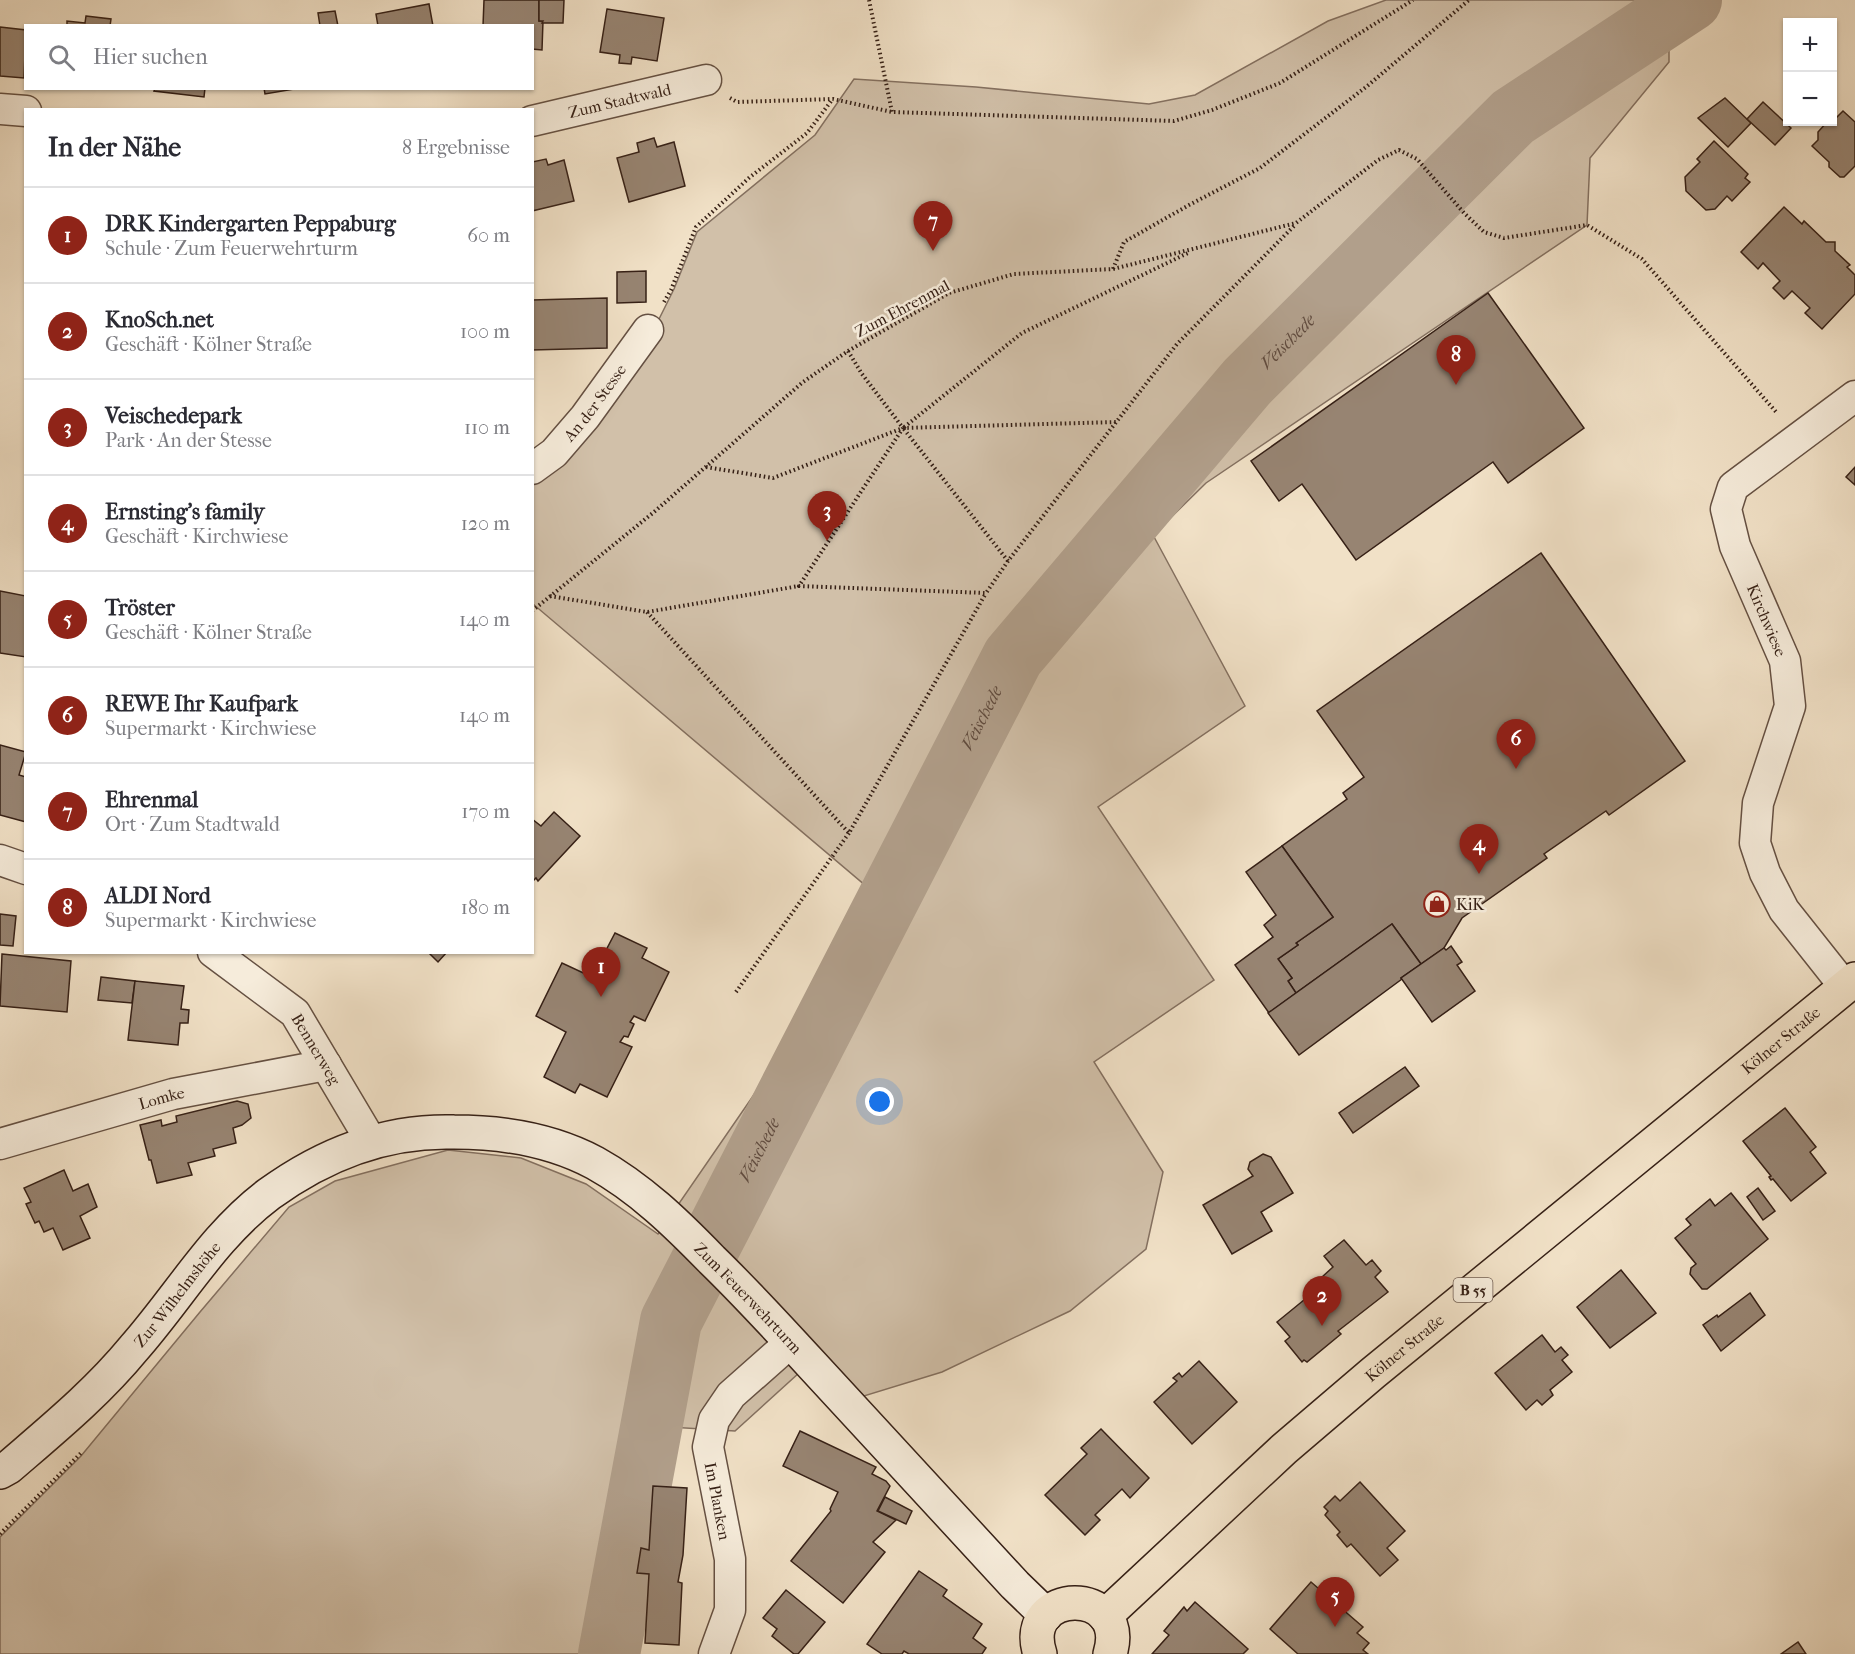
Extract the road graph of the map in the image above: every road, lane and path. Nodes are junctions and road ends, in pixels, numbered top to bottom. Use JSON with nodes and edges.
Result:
{"nodes":[{"id":1,"x":869,"y":0,"type":"edge"},
{"id":2,"x":1413,"y":0,"type":"edge"},
{"id":3,"x":1469,"y":0,"type":"edge"},
{"id":4,"x":706,"y":80,"type":"joint"},
{"id":5,"x":833,"y":99,"type":"junction"},
{"id":6,"x":0,"y":109,"type":"edge"},
{"id":7,"x":24,"y":111,"type":"edge"},
{"id":8,"x":892,"y":112,"type":"junction"},
{"id":9,"x":534,"y":121,"type":"edge"},
{"id":10,"x":1296,"y":223,"type":"junction"},
{"id":11,"x":1199,"y":248,"type":"junction"},
{"id":12,"x":1113,"y":269,"type":"junction"},
{"id":13,"x":648,"y":330,"type":"joint"},
{"id":14,"x":848,"y":351,"type":"junction"},
{"id":15,"x":1855,"y":396,"type":"edge"},
{"id":16,"x":1116,"y":422,"type":"junction"},
{"id":17,"x":903,"y":428,"type":"junction"},
{"id":18,"x":1800,"y":438,"type":"junction"},
{"id":19,"x":706,"y":467,"type":"junction"},
{"id":20,"x":534,"y":468,"type":"edge"},
{"id":21,"x":1008,"y":561,"type":"junction"},
{"id":22,"x":800,"y":586,"type":"junction"},
{"id":23,"x":986,"y":593,"type":"junction"},
{"id":24,"x":550,"y":596,"type":"junction"},
{"id":25,"x":534,"y":609,"type":"edge"},
{"id":26,"x":647,"y":612,"type":"junction"},
{"id":27,"x":849,"y":833,"type":"junction"},
{"id":28,"x":0,"y":860,"type":"edge"},
{"id":29,"x":24,"y":868,"type":"edge"},
{"id":30,"x":216,"y":954,"type":"edge"},
{"id":31,"x":1850,"y":983,"type":"edge"},
{"id":32,"x":735,"y":992,"type":"dead end"},
{"id":33,"x":326,"y":1065,"type":"junction"},
{"id":34,"x":371,"y":1141,"type":"junction"},
{"id":35,"x":0,"y":1144,"type":"edge"},
{"id":36,"x":791,"y":1342,"type":"junction"},
{"id":37,"x":0,"y":1472,"type":"edge"},
{"id":38,"x":1046,"y":1615,"type":"junction"},
{"id":39,"x":1105,"y":1616,"type":"junction"},
{"id":40,"x":714,"y":1654,"type":"edge"},
{"id":41,"x":1040,"y":1654,"type":"edge"},
{"id":42,"x":1110,"y":1654,"type":"edge"}],
"edges":[{"from":1,"to":8,"type":"path"},
{"from":2,"to":8,"type":"path"},
{"from":3,"to":12,"type":"path"},
{"from":4,"to":5,"type":"path"},
{"from":4,"to":9,"type":"street","name":"Zum Stadtwald"},
{"from":5,"to":8,"type":"path"},
{"from":5,"to":13,"type":"path"},
{"from":6,"to":7,"type":"street"},
{"from":10,"to":11,"type":"path","name":"Zum Ehrenmal"},
{"from":10,"to":16,"type":"path"},
{"from":10,"to":18,"type":"path","name":"Zum Ehrenmal"},
{"from":11,"to":12,"type":"path","name":"Zum Ehrenmal"},
{"from":11,"to":17,"type":"path"},
{"from":12,"to":14,"type":"path","name":"Zum Ehrenmal"},
{"from":13,"to":20,"type":"street","name":"An der Stesse"},
{"from":14,"to":17,"type":"path"},
{"from":14,"to":19,"type":"path","name":"Zum Ehrenmal"},
{"from":15,"to":18,"type":"street","name":"Kirchwiese"},
{"from":16,"to":17,"type":"path"},
{"from":16,"to":21,"type":"path"},
{"from":17,"to":19,"type":"path"},
{"from":17,"to":21,"type":"path"},
{"from":17,"to":22,"type":"path"},
{"from":18,"to":31,"type":"street","name":"Kirchwiese"},
{"from":19,"to":24,"type":"path","name":"Zum Ehrenmal"},
{"from":21,"to":23,"type":"path"},
{"from":22,"to":23,"type":"path"},
{"from":22,"to":26,"type":"path"},
{"from":23,"to":27,"type":"path"},
{"from":24,"to":25,"type":"path","name":"Zum Ehrenmal"},
{"from":24,"to":26,"type":"path"},
{"from":26,"to":27,"type":"path"},
{"from":27,"to":32,"type":"path"},
{"from":28,"to":29,"type":"street"},
{"from":30,"to":33,"type":"street","name":"Bennerweg"},
{"from":31,"to":39,"type":"main road","name":"Kölner Straße","number":"B 55"},
{"from":33,"to":34,"type":"street","name":"Bennerweg"},
{"from":33,"to":35,"type":"street","name":"Lomke"},
{"from":34,"to":36,"type":"street","name":"Zum Feuerwehrturm"},
{"from":34,"to":37,"type":"street","name":"Zur Wilhelmshöhe"},
{"from":36,"to":38,"type":"street","name":"Zum Feuerwehrturm"},
{"from":36,"to":40,"type":"street","name":"Im Planken"},
{"from":38,"to":39,"type":"main road"},
{"from":38,"to":41,"type":"main road"},
{"from":39,"to":42,"type":"main road"}]}
